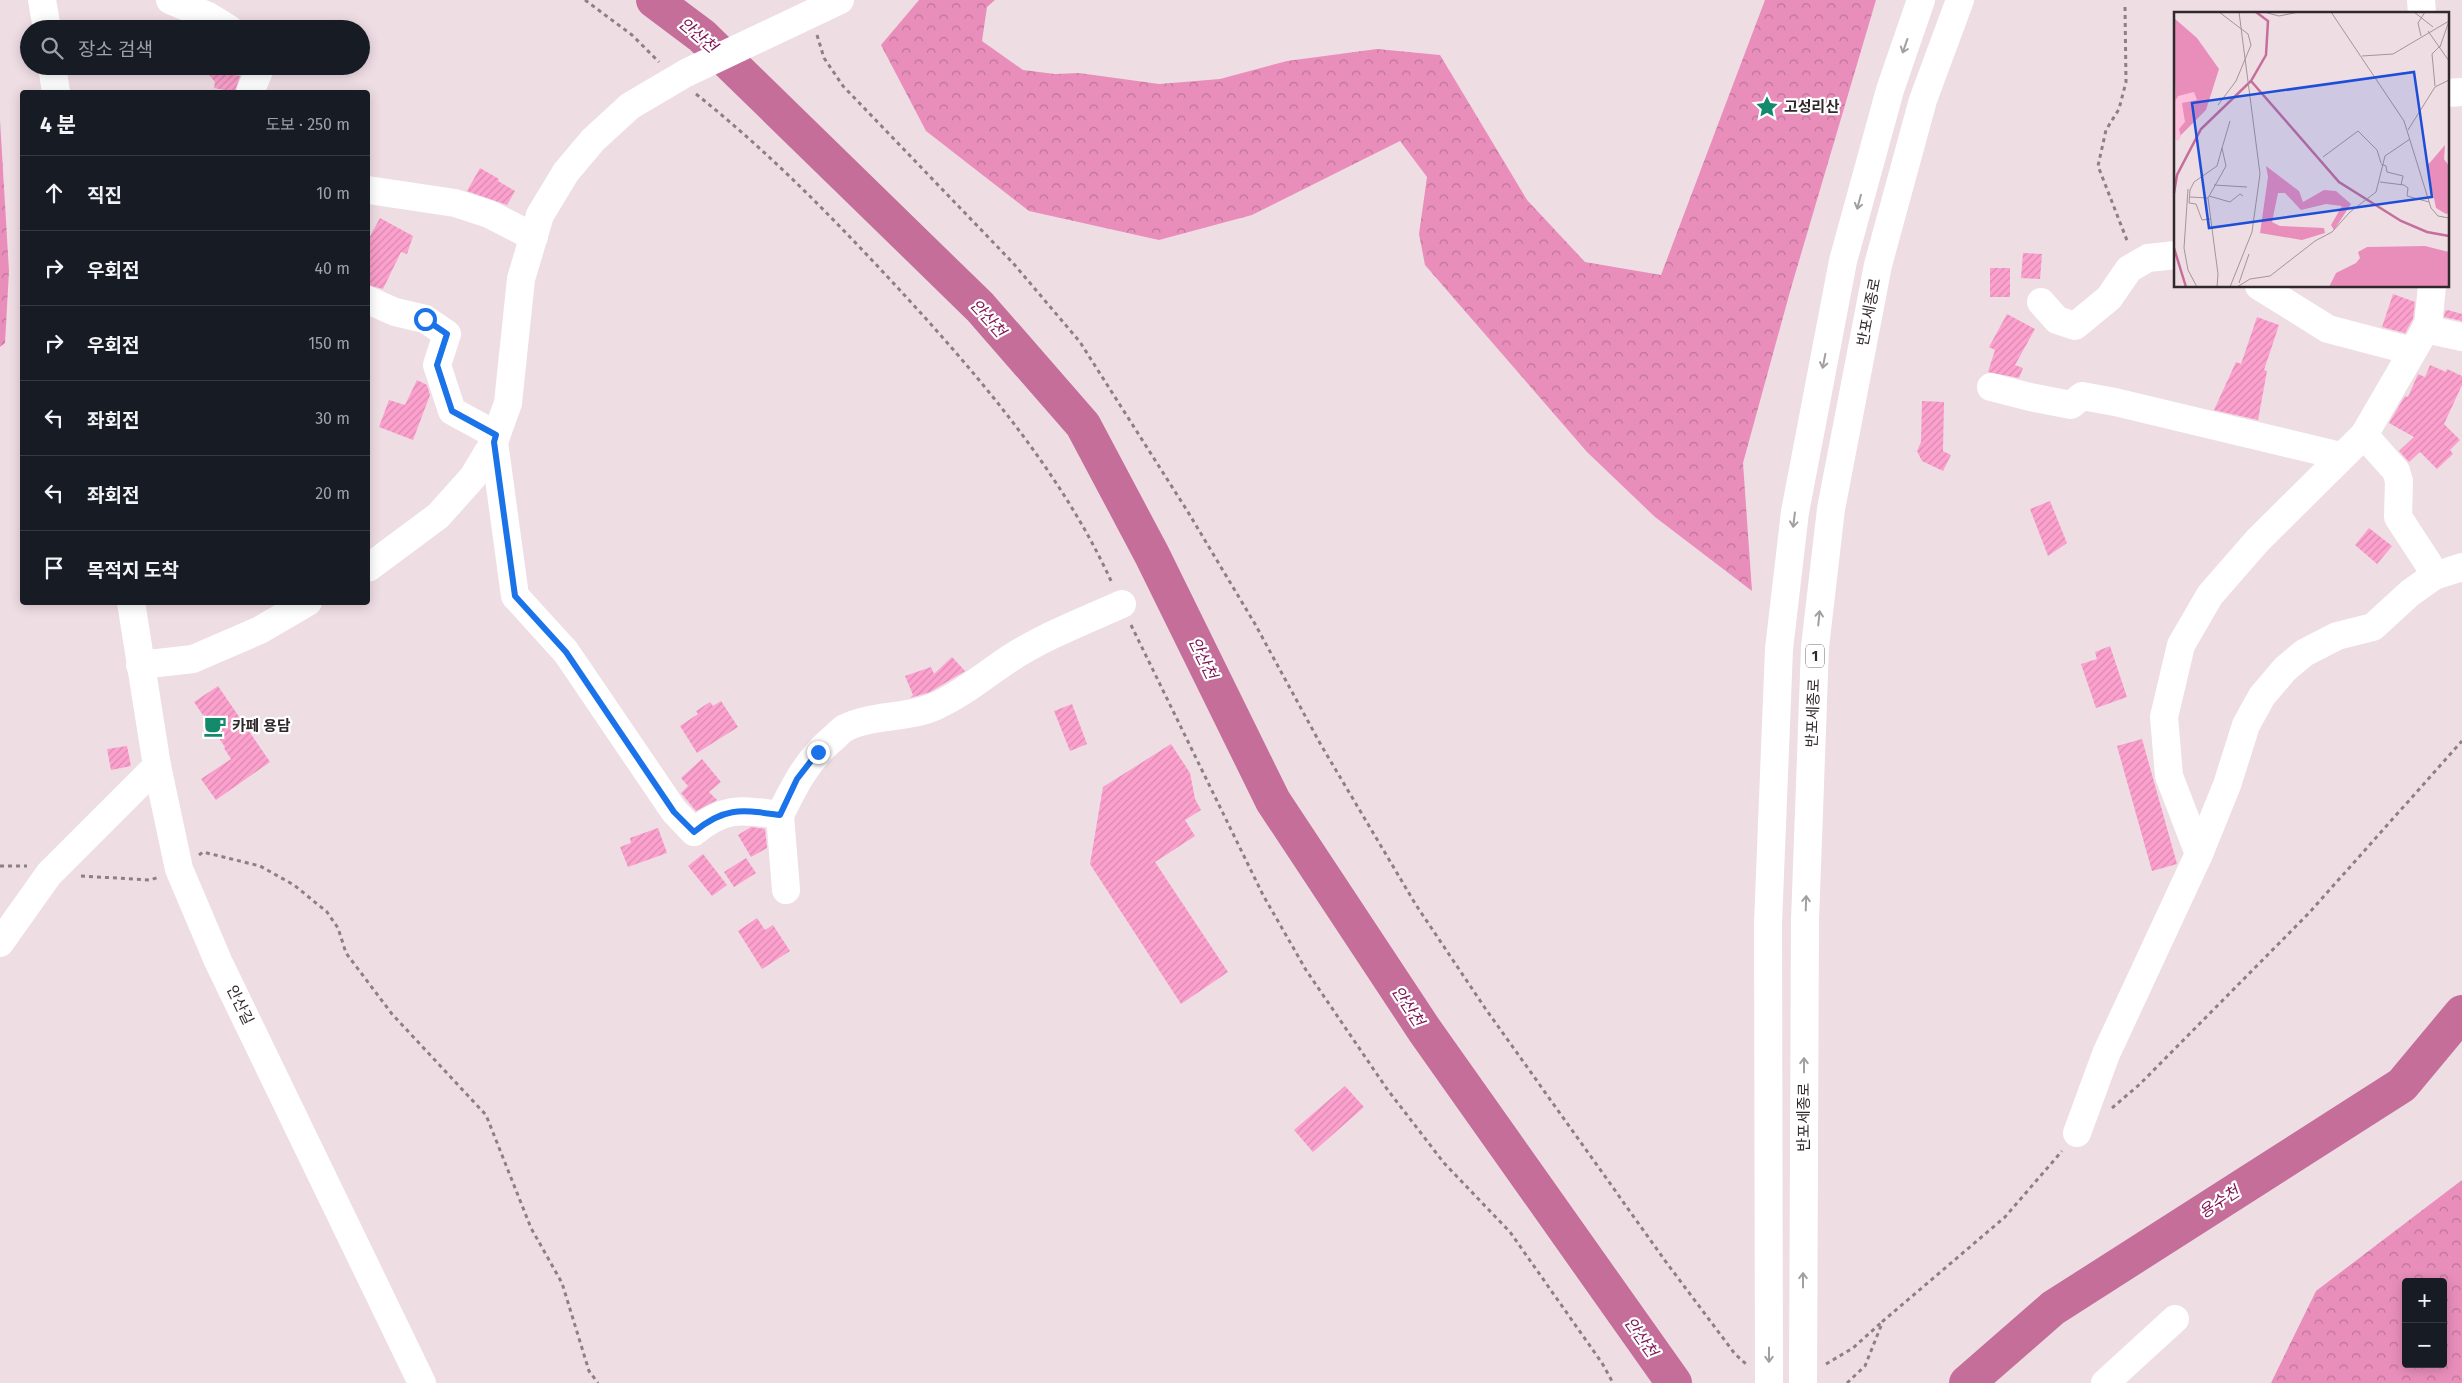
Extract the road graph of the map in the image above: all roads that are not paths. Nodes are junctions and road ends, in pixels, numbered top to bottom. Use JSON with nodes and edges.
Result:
{"nodes":[{"id":1,"x":42,"y":0,"type":"edge"},
{"id":2,"x":170,"y":0,"type":"edge"},
{"id":3,"x":840,"y":0,"type":"edge"},
{"id":4,"x":1921,"y":0,"type":"edge"},
{"id":5,"x":1960,"y":0,"type":"edge"},
{"id":6,"x":45,"y":20,"type":"edge"},
{"id":7,"x":214,"y":20,"type":"edge"},
{"id":8,"x":53,"y":75,"type":"edge"},
{"id":9,"x":257,"y":75,"type":"edge"},
{"id":10,"x":56,"y":90,"type":"edge"},
{"id":11,"x":251,"y":90,"type":"edge"},
{"id":12,"x":370,"y":190,"type":"edge"},
{"id":13,"x":534,"y":237,"type":"junction"},
{"id":14,"x":2174,"y":255,"type":"edge"},
{"id":15,"x":2262,"y":288,"type":"edge"},
{"id":16,"x":2432,"y":288,"type":"edge"},
{"id":17,"x":370,"y":301,"type":"edge"},
{"id":18,"x":2041,"y":302,"type":"dead end"},
{"id":19,"x":2462,"y":338,"type":"edge"},
{"id":20,"x":2419,"y":340,"type":"junction"},
{"id":21,"x":1992,"y":387,"type":"dead end"},
{"id":22,"x":2364,"y":435,"type":"junction"},
{"id":23,"x":495,"y":439,"type":"junction"},
{"id":24,"x":2341,"y":456,"type":"junction"},
{"id":25,"x":370,"y":567,"type":"edge"},
{"id":26,"x":2462,"y":567,"type":"edge"},
{"id":27,"x":2434,"y":576,"type":"junction"},
{"id":28,"x":1122,"y":604,"type":"road end"},
{"id":29,"x":131,"y":605,"type":"edge"},
{"id":30,"x":303,"y":605,"type":"edge"},
{"id":31,"x":140,"y":665,"type":"junction"},
{"id":32,"x":157,"y":766,"type":"junction"},
{"id":33,"x":780,"y":815,"type":"junction"},
{"id":34,"x":2199,"y":854,"type":"junction"},
{"id":35,"x":786,"y":890,"type":"dead end"},
{"id":36,"x":0,"y":943,"type":"edge"},
{"id":37,"x":2077,"y":1133,"type":"road end"},
{"id":38,"x":2175,"y":1319,"type":"dead end"},
{"id":39,"x":1811,"y":1376,"type":"edge"},
{"id":40,"x":1761,"y":1377,"type":"edge"},
{"id":41,"x":422,"y":1383,"type":"edge"},
{"id":42,"x":2105,"y":1383,"type":"edge"}],
"edges":[{"from":1,"to":6,"type":"main road"},
{"from":2,"to":7,"type":"main road"},
{"from":3,"to":13,"type":"main road"},
{"from":4,"to":40,"type":"main road","one_way":true},
{"from":39,"to":5,"type":"main road","name":"반포세종로","number":"1","one_way":true},
{"from":8,"to":10,"type":"main road"},
{"from":9,"to":11,"type":"main road"},
{"from":12,"to":13,"type":"main road"},
{"from":13,"to":23,"type":"main road"},
{"from":14,"to":18,"type":"main road"},
{"from":15,"to":20,"type":"main road"},
{"from":16,"to":20,"type":"main road"},
{"from":17,"to":23,"type":"main road"},
{"from":19,"to":20,"type":"main road"},
{"from":20,"to":22,"type":"main road"},
{"from":21,"to":24,"type":"main road"},
{"from":22,"to":24,"type":"main road"},
{"from":22,"to":27,"type":"main road"},
{"from":23,"to":25,"type":"main road"},
{"from":23,"to":33,"type":"main road"},
{"from":24,"to":34,"type":"main road"},
{"from":26,"to":27,"type":"main road"},
{"from":27,"to":34,"type":"main road"},
{"from":28,"to":33,"type":"main road"},
{"from":29,"to":31,"type":"main road","name":"안산길"},
{"from":30,"to":31,"type":"main road"},
{"from":31,"to":32,"type":"main road","name":"안산길"},
{"from":32,"to":36,"type":"main road"},
{"from":32,"to":41,"type":"main road","name":"안산길"},
{"from":33,"to":35,"type":"main road"},
{"from":34,"to":37,"type":"main road"},
{"from":38,"to":42,"type":"main road"}]}
